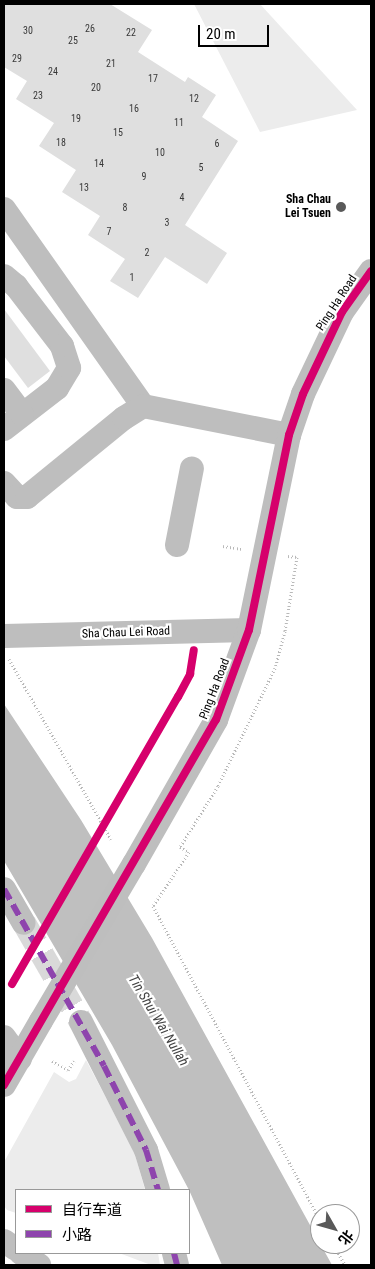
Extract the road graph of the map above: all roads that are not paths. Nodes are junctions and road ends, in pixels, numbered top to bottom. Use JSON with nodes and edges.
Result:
{"nodes":[{"id":1,"x":4,"y":208,"type":"edge"},
{"id":2,"x":371,"y":271,"type":"edge"},
{"id":3,"x":4,"y":276,"type":"edge"},
{"id":4,"x":4,"y":390,"type":"edge"},
{"id":5,"x":143,"y":406,"type":"junction"},
{"id":6,"x":22,"y":414,"type":"junction"},
{"id":7,"x":4,"y":429,"type":"edge"},
{"id":8,"x":289,"y":435,"type":"junction"},
{"id":9,"x":192,"y":468,"type":"dead end"},
{"id":10,"x":4,"y":483,"type":"edge"},
{"id":11,"x":177,"y":545,"type":"dead end"},
{"id":12,"x":249,"y":630,"type":"junction"},
{"id":13,"x":6,"y":647,"type":"edge"},
{"id":14,"x":4,"y":889,"type":"edge"},
{"id":15,"x":24,"y":923,"type":"tunnel mouth"},
{"id":16,"x":81,"y":1022,"type":"tunnel mouth"},
{"id":17,"x":4,"y":1037,"type":"edge"},
{"id":18,"x":20,"y":1059,"type":"junction"},
{"id":19,"x":4,"y":1085,"type":"edge"},
{"id":20,"x":158,"y":1189,"type":"edge"},
{"id":21,"x":4,"y":1241,"type":"edge"},
{"id":22,"x":15,"y":1248,"type":"edge"},
{"id":23,"x":22,"y":1254,"type":"edge"},
{"id":24,"x":39,"y":1265,"type":"edge"}],
"edges":[{"from":1,"to":5,"type":"street"},
{"from":2,"to":8,"type":"street","name":"Ping Ha Road"},
{"from":3,"to":6,"type":"street"},
{"from":4,"to":6,"type":"street"},
{"from":5,"to":8,"type":"street"},
{"from":5,"to":10,"type":"street"},
{"from":6,"to":7,"type":"street"},
{"from":8,"to":12,"type":"street","name":"Ping Ha Road"},
{"from":9,"to":11,"type":"street"},
{"from":12,"to":13,"type":"street","name":"Sha Chau Lei Road"},
{"from":12,"to":18,"type":"street","name":"Ping Ha Road","bridge":true},
{"from":14,"to":15,"type":"street"},
{"from":16,"to":20,"type":"street"},
{"from":17,"to":18,"type":"street"},
{"from":18,"to":19,"type":"street","name":"Ping Ha Road"},
{"from":21,"to":22,"type":"street"},
{"from":23,"to":24,"type":"street"}]}
